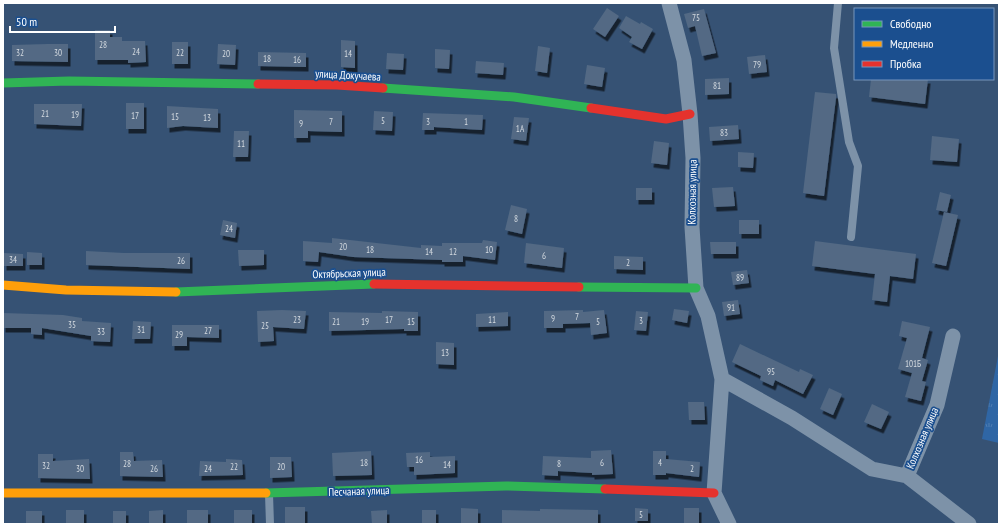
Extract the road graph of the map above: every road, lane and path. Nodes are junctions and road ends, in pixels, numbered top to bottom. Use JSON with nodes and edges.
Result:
{"nodes":[{"id":1,"x":669,"y":3,"type":"edge"},
{"id":2,"x":838,"y":3,"type":"edge"},
{"id":3,"x":3,"y":83,"type":"edge"},
{"id":4,"x":690,"y":114,"type":"junction"},
{"id":5,"x":851,"y":237,"type":"dead end"},
{"id":6,"x":3,"y":285,"type":"edge"},
{"id":7,"x":696,"y":288,"type":"junction"},
{"id":8,"x":953,"y":336,"type":"dead end"},
{"id":9,"x":722,"y":379,"type":"junction"},
{"id":10,"x":907,"y":476,"type":"junction"},
{"id":11,"x":3,"y":493,"type":"edge"},
{"id":12,"x":269,"y":493,"type":"junction"},
{"id":13,"x":714,"y":493,"type":"junction"},
{"id":14,"x":270,"y":524,"type":"edge"},
{"id":15,"x":729,"y":524,"type":"edge"},
{"id":16,"x":969,"y":524,"type":"edge"}],
"edges":[{"from":1,"to":4,"type":"street","name":"Колхозная улица"},
{"from":2,"to":5,"type":"lane"},
{"from":3,"to":4,"type":"street","name":"улица Докучаева"},
{"from":4,"to":7,"type":"street","name":"Колхозная улица"},
{"from":6,"to":7,"type":"street","name":"Октябрьская улица"},
{"from":7,"to":9,"type":"street","name":"Колхозная улица"},
{"from":8,"to":10,"type":"street","name":"Колхозная улица"},
{"from":9,"to":10,"type":"street","name":"Колхозная улица"},
{"from":9,"to":13,"type":"street","name":"Колхозная улица"},
{"from":10,"to":16,"type":"street"},
{"from":11,"to":12,"type":"street","name":"Песчаная улица"},
{"from":12,"to":13,"type":"street","name":"Песчаная улица"},
{"from":12,"to":14,"type":"lane"},
{"from":13,"to":15,"type":"street"}]}
